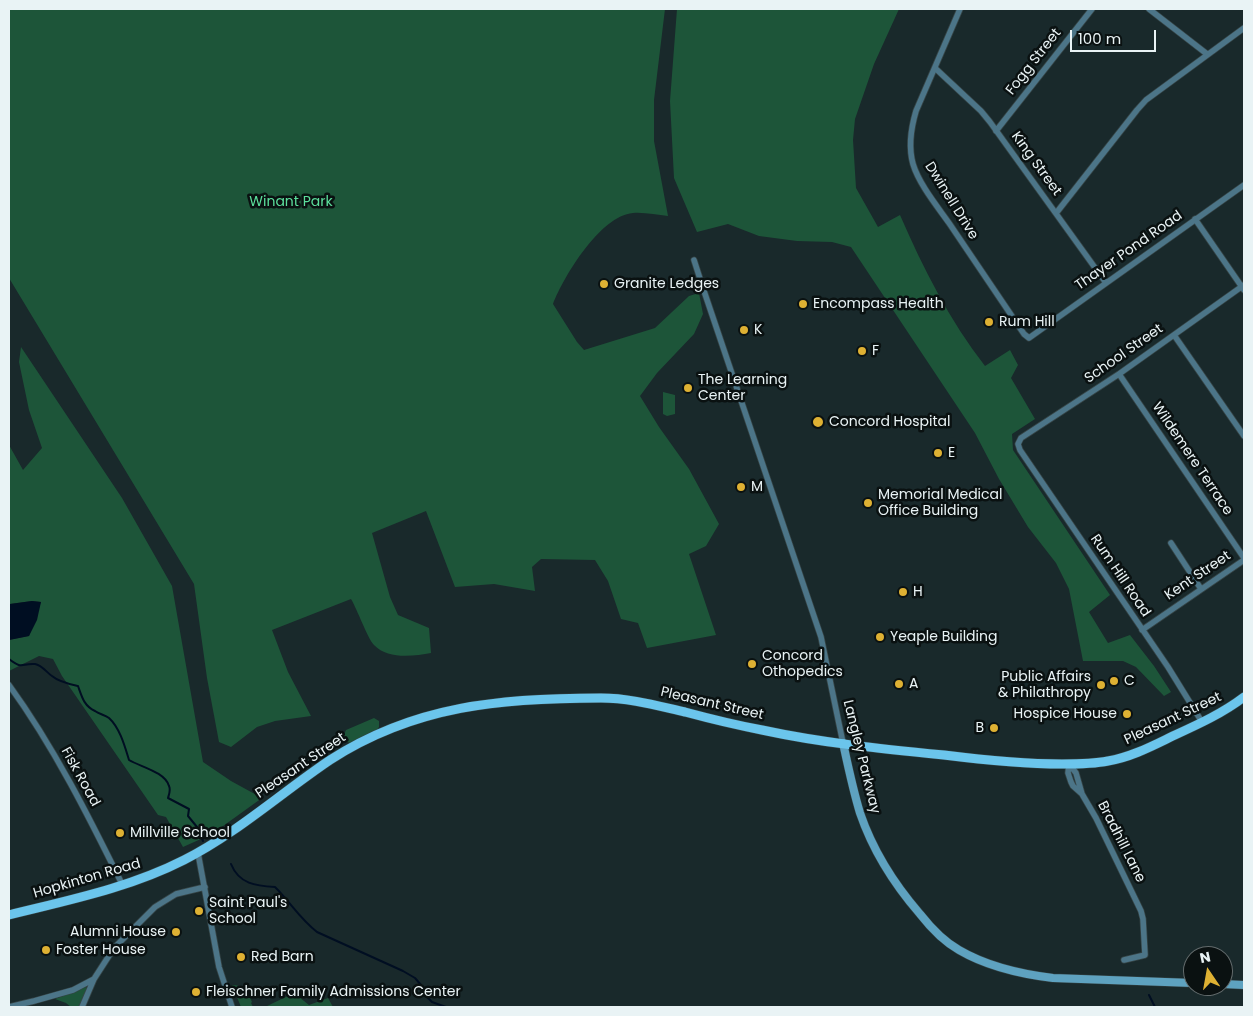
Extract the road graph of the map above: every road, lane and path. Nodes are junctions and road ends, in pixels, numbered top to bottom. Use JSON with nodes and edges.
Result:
{"nodes":[{"id":1,"x":960,"y":9,"type":"edge"},
{"id":2,"x":1092,"y":9,"type":"edge"},
{"id":3,"x":1149,"y":9,"type":"edge"},
{"id":4,"x":1244,"y":28,"type":"edge"},
{"id":5,"x":1207,"y":54,"type":"junction"},
{"id":6,"x":935,"y":68,"type":"junction"},
{"id":7,"x":996,"y":131,"type":"junction"},
{"id":8,"x":1244,"y":185,"type":"edge"},
{"id":9,"x":1057,"y":212,"type":"junction"},
{"id":10,"x":1195,"y":219,"type":"junction"},
{"id":11,"x":694,"y":260,"type":"dead end"},
{"id":12,"x":1106,"y":283,"type":"junction"},
{"id":13,"x":1243,"y":287,"type":"edge"},
{"id":14,"x":1174,"y":335,"type":"junction"},
{"id":15,"x":1028,"y":338,"type":"joint"},
{"id":16,"x":1119,"y":374,"type":"junction"},
{"id":17,"x":1244,"y":436,"type":"edge"},
{"id":18,"x":1018,"y":444,"type":"joint"},
{"id":19,"x":1171,"y":543,"type":"dead end"},
{"id":20,"x":1244,"y":559,"type":"edge"},
{"id":21,"x":1201,"y":589,"type":"junction"},
{"id":22,"x":1142,"y":630,"type":"junction"},
{"id":23,"x":9,"y":685,"type":"edge"},
{"id":24,"x":1244,"y":697,"type":"edge"},
{"id":25,"x":1202,"y":722,"type":"junction"},
{"id":26,"x":842,"y":743,"type":"junction"},
{"id":27,"x":1069,"y":764,"type":"junction"},
{"id":28,"x":198,"y":853,"type":"junction"},
{"id":29,"x":123,"y":886,"type":"junction"},
{"id":30,"x":205,"y":888,"type":"junction"},
{"id":31,"x":9,"y":915,"type":"edge"},
{"id":32,"x":1124,"y":960,"type":"dead end"},
{"id":33,"x":94,"y":979,"type":"junction"},
{"id":34,"x":1183,"y":983,"type":"edge"},
{"id":35,"x":9,"y":1007,"type":"edge"},
{"id":36,"x":82,"y":1007,"type":"edge"},
{"id":37,"x":232,"y":1007,"type":"edge"}],
"edges":[{"from":1,"to":6,"type":"street","name":"Dwinell Drive"},
{"from":2,"to":7,"type":"street","name":"Fogg Street"},
{"from":3,"to":5,"type":"street"},
{"from":4,"to":5,"type":"street"},
{"from":5,"to":9,"type":"street"},
{"from":6,"to":7,"type":"street","name":"King Street"},
{"from":6,"to":15,"type":"street","name":"Dwinell Drive"},
{"from":7,"to":9,"type":"street","name":"King Street"},
{"from":8,"to":10,"type":"street","name":"Thayer Pond Road"},
{"from":9,"to":12,"type":"street","name":"King Street"},
{"from":10,"to":12,"type":"street","name":"Thayer Pond Road"},
{"from":10,"to":13,"type":"street"},
{"from":11,"to":26,"type":"street","name":"Langley Parkway"},
{"from":12,"to":15,"type":"street","name":"Thayer Pond Road"},
{"from":13,"to":14,"type":"street","name":"School Street"},
{"from":14,"to":16,"type":"street","name":"School Street"},
{"from":14,"to":17,"type":"street"},
{"from":16,"to":18,"type":"street","name":"School Street"},
{"from":16,"to":20,"type":"street","name":"Wildemere Terrace"},
{"from":18,"to":22,"type":"street","name":"Rum Hill Road"},
{"from":19,"to":21,"type":"street"},
{"from":20,"to":21,"type":"street","name":"Kent Street"},
{"from":21,"to":22,"type":"street","name":"Kent Street"},
{"from":22,"to":25,"type":"street","name":"Rum Hill Road"},
{"from":23,"to":29,"type":"street","name":"Fisk Road"},
{"from":24,"to":25,"type":"main road","name":"Pleasant Street"},
{"from":25,"to":27,"type":"main road","name":"Pleasant Street"},
{"from":26,"to":27,"type":"main road","name":"Pleasant Street"},
{"from":26,"to":28,"type":"main road","name":"Pleasant Street"},
{"from":26,"to":34,"type":"street","name":"Langley Parkway"},
{"from":27,"to":32,"type":"street","name":"Bradhill Lane"},
{"from":28,"to":29,"type":"main road","name":"Hopkinton Road"},
{"from":28,"to":30,"type":"street"},
{"from":29,"to":31,"type":"main road","name":"Hopkinton Road"},
{"from":30,"to":33,"type":"street"},
{"from":30,"to":37,"type":"street"},
{"from":33,"to":35,"type":"street"},
{"from":33,"to":36,"type":"street"}]}
